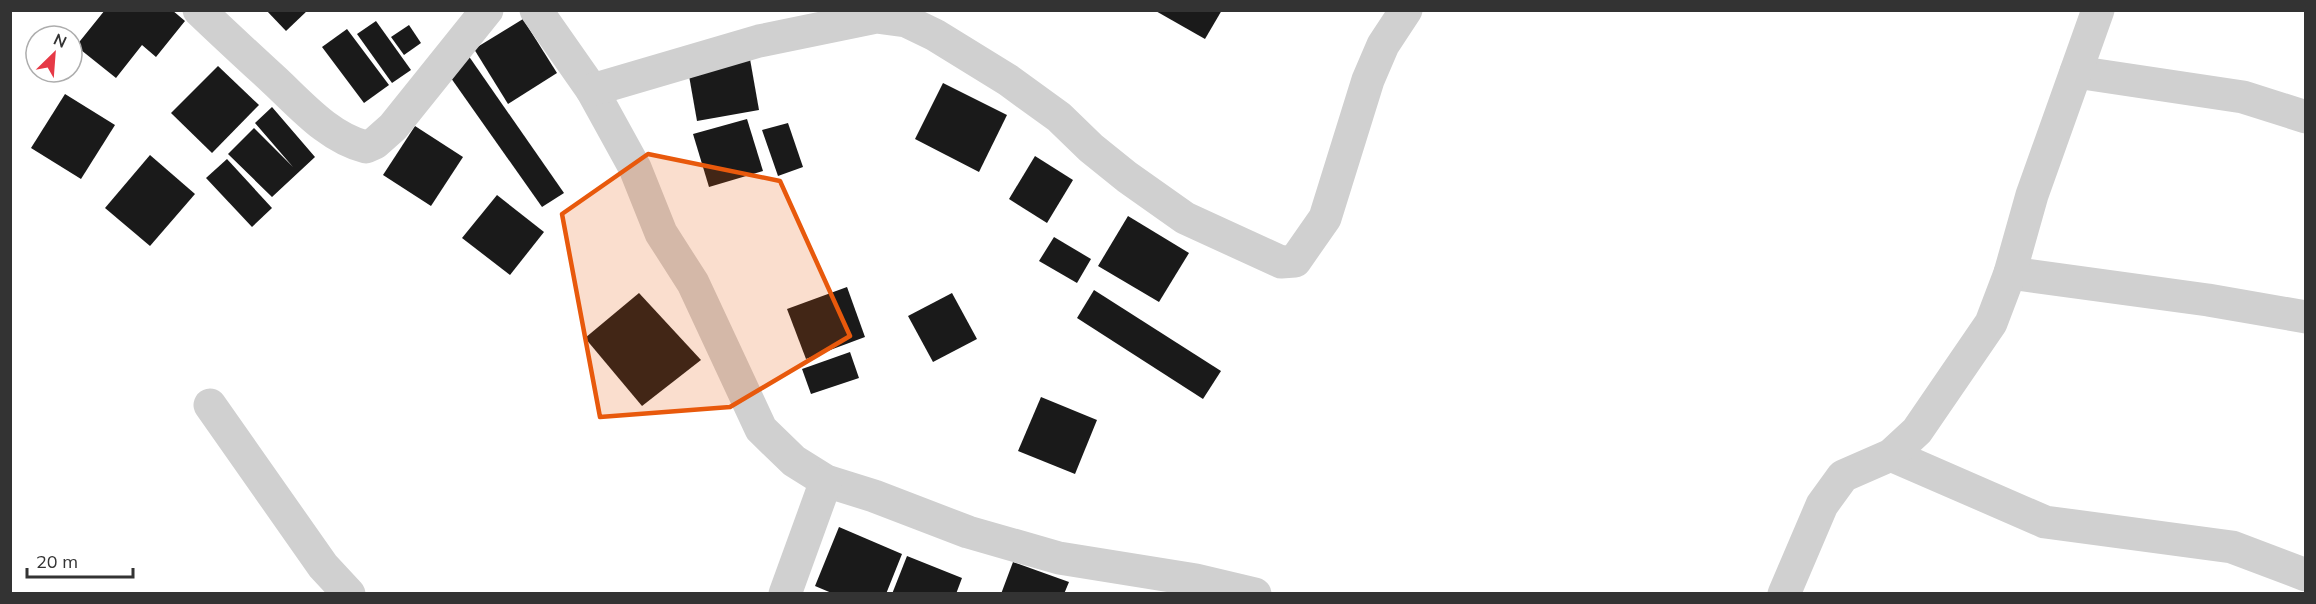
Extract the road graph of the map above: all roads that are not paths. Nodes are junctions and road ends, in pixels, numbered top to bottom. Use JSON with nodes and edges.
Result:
{"nodes":[{"id":1,"x":199,"y":10,"type":"edge"},
{"id":2,"x":487,"y":10,"type":"edge"},
{"id":3,"x":536,"y":10,"type":"edge"},
{"id":4,"x":1406,"y":10,"type":"edge"},
{"id":5,"x":2098,"y":10,"type":"edge"},
{"id":6,"x":2076,"y":72,"type":"junction"},
{"id":7,"x":592,"y":90,"type":"junction"},
{"id":8,"x":2306,"y":117,"type":"edge"},
{"id":9,"x":2010,"y":273,"type":"junction"},
{"id":10,"x":2306,"y":317,"type":"edge"},
{"id":11,"x":210,"y":405,"type":"dead end"},
{"id":12,"x":1890,"y":455,"type":"junction"},
{"id":13,"x":826,"y":481,"type":"junction"},
{"id":14,"x":2306,"y":575,"type":"edge"},
{"id":15,"x":349,"y":594,"type":"edge"},
{"id":16,"x":785,"y":594,"type":"edge"},
{"id":17,"x":1255,"y":594,"type":"edge"},
{"id":18,"x":1784,"y":594,"type":"edge"}],
"edges":[{"from":1,"to":2,"type":"street"},
{"from":3,"to":7,"type":"street"},
{"from":4,"to":7,"type":"street"},
{"from":5,"to":6,"type":"street"},
{"from":6,"to":8,"type":"street"},
{"from":6,"to":9,"type":"street"},
{"from":7,"to":13,"type":"street"},
{"from":9,"to":10,"type":"street"},
{"from":9,"to":12,"type":"street"},
{"from":11,"to":15,"type":"street"},
{"from":12,"to":14,"type":"street"},
{"from":12,"to":18,"type":"street"},
{"from":13,"to":16,"type":"street"},
{"from":13,"to":17,"type":"street"}]}
